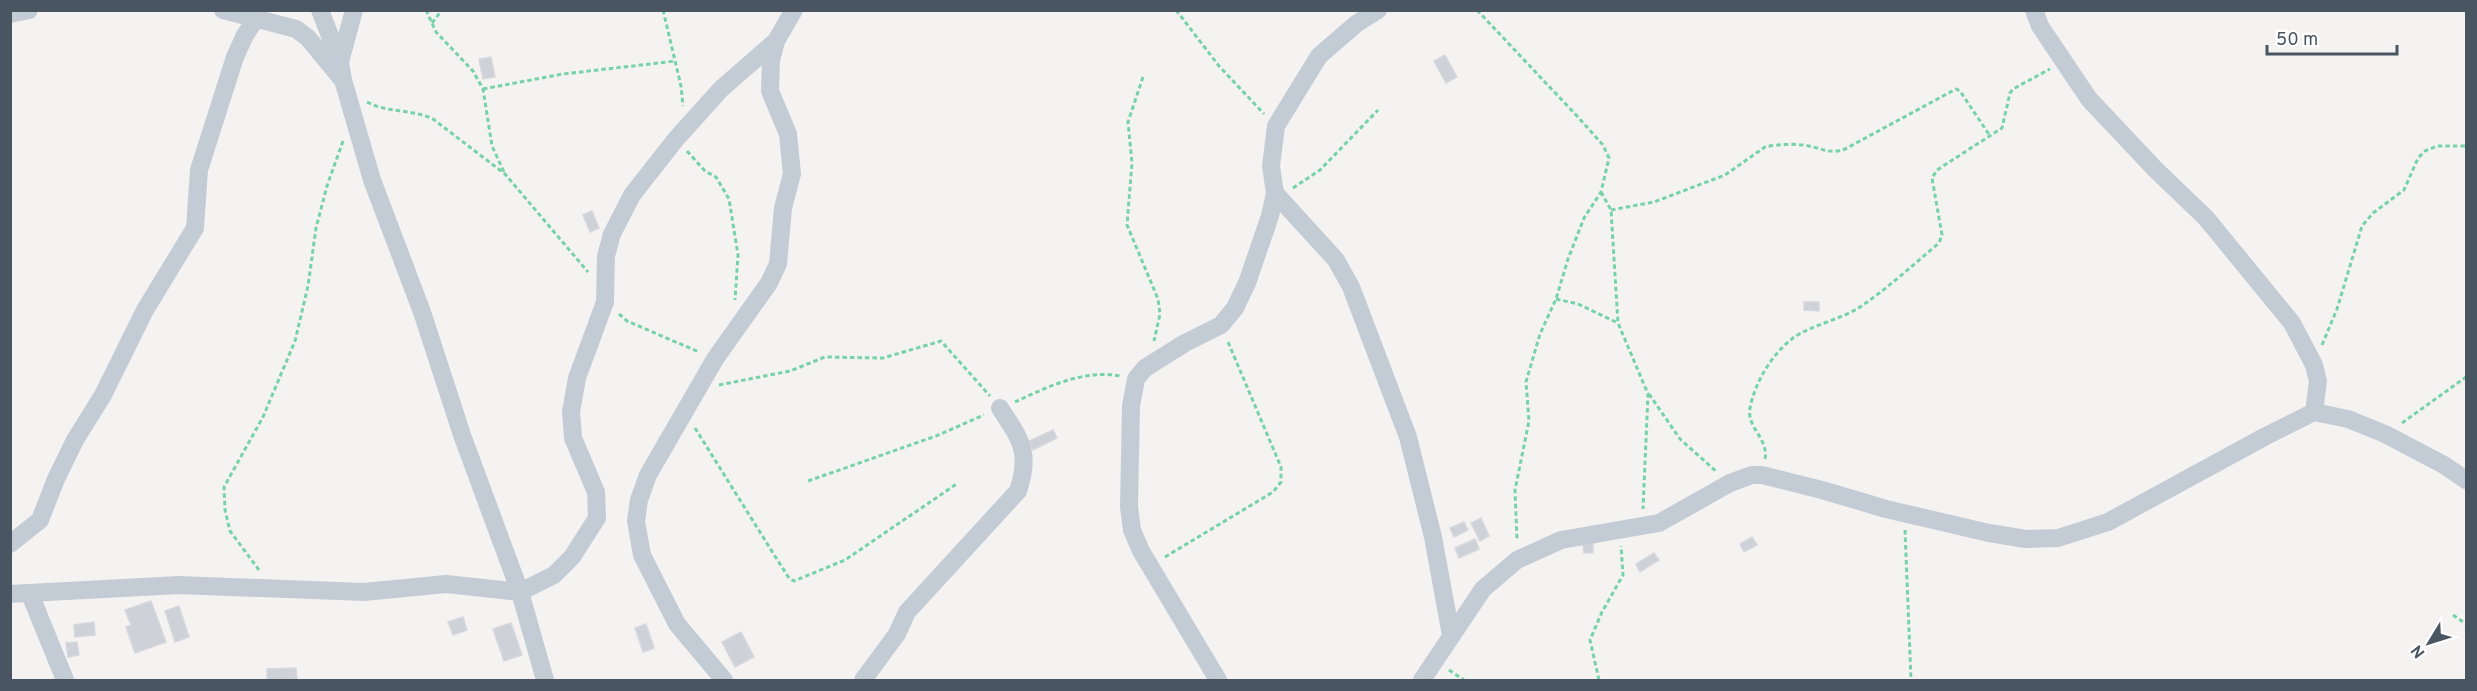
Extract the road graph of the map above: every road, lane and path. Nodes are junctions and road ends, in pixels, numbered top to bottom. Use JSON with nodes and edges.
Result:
{"nodes":[{"id":1,"x":29,"y":10,"type":"edge"},
{"id":2,"x":223,"y":10,"type":"edge"},
{"id":3,"x":320,"y":10,"type":"edge"},
{"id":4,"x":354,"y":10,"type":"edge"},
{"id":5,"x":426,"y":10,"type":"edge"},
{"id":6,"x":442,"y":10,"type":"edge"},
{"id":7,"x":663,"y":10,"type":"edge"},
{"id":8,"x":794,"y":10,"type":"edge"},
{"id":9,"x":1176,"y":10,"type":"edge"},
{"id":10,"x":1351,"y":10,"type":"edge"},
{"id":11,"x":1477,"y":10,"type":"edge"},
{"id":12,"x":2034,"y":10,"type":"edge"},
{"id":13,"x":1374,"y":13,"type":"edge"},
{"id":14,"x":10,"y":14,"type":"edge"},
{"id":15,"x":256,"y":19,"type":"junction"},
{"id":16,"x":432,"y":23,"type":"junction"},
{"id":17,"x":776,"y":41,"type":"junction"},
{"id":18,"x":676,"y":61,"type":"junction"},
{"id":19,"x":2064,"y":61,"type":"junction"},
{"id":20,"x":342,"y":77,"type":"junction"},
{"id":21,"x":1143,"y":77,"type":"dead end"},
{"id":22,"x":483,"y":89,"type":"junction"},
{"id":23,"x":1377,"y":111,"type":"dead end"},
{"id":24,"x":1276,"y":126,"type":"junction"},
{"id":25,"x":679,"y":136,"type":"junction"},
{"id":26,"x":1990,"y":136,"type":"junction"},
{"id":27,"x":343,"y":140,"type":"dead end"},
{"id":28,"x":2466,"y":146,"type":"edge"},
{"id":29,"x":505,"y":174,"type":"junction"},
{"id":30,"x":1601,"y":192,"type":"junction"},
{"id":31,"x":1277,"y":196,"type":"junction"},
{"id":32,"x":1611,"y":210,"type":"junction"},
{"id":33,"x":605,"y":297,"type":"junction"},
{"id":34,"x":1556,"y":299,"type":"junction"},
{"id":35,"x":735,"y":301,"type":"dead end"},
{"id":36,"x":1618,"y":323,"type":"junction"},
{"id":37,"x":1221,"y":325,"type":"junction"},
{"id":38,"x":715,"y":359,"type":"junction"},
{"id":39,"x":2314,"y":364,"type":"junction"},
{"id":40,"x":1141,"y":374,"type":"junction"},
{"id":41,"x":2466,"y":377,"type":"edge"},
{"id":42,"x":697,"y":390,"type":"junction"},
{"id":43,"x":1648,"y":394,"type":"junction"},
{"id":44,"x":1000,"y":408,"type":"junction"},
{"id":45,"x":685,"y":411,"type":"junction"},
{"id":46,"x":2314,"y":412,"type":"junction"},
{"id":47,"x":2385,"y":434,"type":"junction"},
{"id":48,"x":1762,"y":475,"type":"junction"},
{"id":49,"x":2466,"y":480,"type":"edge"},
{"id":50,"x":808,"y":481,"type":"dead end"},
{"id":51,"x":958,"y":483,"type":"dead end"},
{"id":52,"x":1730,"y":483,"type":"junction"},
{"id":53,"x":1905,"y":514,"type":"junction"},
{"id":54,"x":1642,"y":526,"type":"junction"},
{"id":55,"x":1620,"y":530,"type":"junction"},
{"id":56,"x":10,"y":544,"type":"edge"},
{"id":57,"x":1517,"y":560,"type":"junction"},
{"id":58,"x":1150,"y":565,"type":"junction"},
{"id":59,"x":273,"y":590,"type":"junction"},
{"id":60,"x":520,"y":592,"type":"junction"},
{"id":61,"x":10,"y":594,"type":"edge"},
{"id":62,"x":30,"y":594,"type":"junction"},
{"id":63,"x":2453,"y":615,"type":"dead end"},
{"id":64,"x":2466,"y":624,"type":"edge"},
{"id":65,"x":1451,"y":635,"type":"junction"},
{"id":66,"x":65,"y":681,"type":"edge"},
{"id":67,"x":545,"y":681,"type":"edge"},
{"id":68,"x":724,"y":681,"type":"edge"},
{"id":69,"x":863,"y":681,"type":"edge"},
{"id":70,"x":1218,"y":681,"type":"edge"},
{"id":71,"x":1422,"y":681,"type":"edge"},
{"id":72,"x":1599,"y":681,"type":"edge"},
{"id":73,"x":1911,"y":681,"type":"edge"}],
"edges":[{"from":1,"to":14,"type":"street"},
{"from":2,"to":15,"type":"street"},
{"from":3,"to":20,"type":"street"},
{"from":4,"to":20,"type":"street"},
{"from":5,"to":16,"type":"path"},
{"from":6,"to":16,"type":"path"},
{"from":7,"to":18,"type":"path"},
{"from":8,"to":17,"type":"street"},
{"from":9,"to":24,"type":"path"},
{"from":10,"to":13,"type":"street"},
{"from":11,"to":30,"type":"path"},
{"from":12,"to":19,"type":"street"},
{"from":13,"to":24,"type":"street"},
{"from":15,"to":20,"type":"street"},
{"from":15,"to":56,"type":"street"},
{"from":16,"to":22,"type":"path"},
{"from":17,"to":25,"type":"street"},
{"from":17,"to":38,"type":"street"},
{"from":18,"to":22,"type":"path"},
{"from":18,"to":25,"type":"path"},
{"from":19,"to":26,"type":"path"},
{"from":19,"to":39,"type":"street"},
{"from":20,"to":29,"type":"path"},
{"from":20,"to":60,"type":"street"},
{"from":21,"to":40,"type":"path"},
{"from":22,"to":29,"type":"path"},
{"from":23,"to":31,"type":"path"},
{"from":24,"to":31,"type":"street"},
{"from":25,"to":33,"type":"street"},
{"from":25,"to":35,"type":"path"},
{"from":26,"to":32,"type":"path"},
{"from":26,"to":48,"type":"path"},
{"from":27,"to":59,"type":"path"},
{"from":28,"to":39,"type":"path"},
{"from":29,"to":33,"type":"path"},
{"from":30,"to":32,"type":"path"},
{"from":30,"to":34,"type":"path"},
{"from":31,"to":37,"type":"street"},
{"from":31,"to":65,"type":"street"},
{"from":32,"to":36,"type":"path"},
{"from":33,"to":38,"type":"path"},
{"from":33,"to":60,"type":"street"},
{"from":34,"to":36,"type":"path"},
{"from":34,"to":57,"type":"path"},
{"from":36,"to":43,"type":"path"},
{"from":37,"to":40,"type":"street"},
{"from":37,"to":58,"type":"path"},
{"from":38,"to":42,"type":"street"},
{"from":39,"to":46,"type":"street"},
{"from":40,"to":44,"type":"path"},
{"from":40,"to":58,"type":"street"},
{"from":41,"to":47,"type":"path"},
{"from":42,"to":44,"type":"path"},
{"from":42,"to":45,"type":"street"},
{"from":43,"to":52,"type":"path"},
{"from":43,"to":54,"type":"path"},
{"from":44,"to":50,"type":"path"},
{"from":44,"to":69,"type":"street"},
{"from":45,"to":51,"type":"path"},
{"from":45,"to":68,"type":"street"},
{"from":46,"to":47,"type":"street"},
{"from":46,"to":53,"type":"street"},
{"from":47,"to":49,"type":"street"},
{"from":48,"to":52,"type":"street"},
{"from":48,"to":53,"type":"street"},
{"from":52,"to":54,"type":"street"},
{"from":53,"to":73,"type":"path"},
{"from":54,"to":55,"type":"street"},
{"from":55,"to":57,"type":"street"},
{"from":55,"to":72,"type":"path"},
{"from":57,"to":65,"type":"street"},
{"from":58,"to":70,"type":"street"},
{"from":59,"to":60,"type":"street"},
{"from":59,"to":62,"type":"street"},
{"from":60,"to":67,"type":"street"},
{"from":61,"to":62,"type":"street"},
{"from":62,"to":66,"type":"street"},
{"from":63,"to":64,"type":"path"},
{"from":65,"to":71,"type":"street"}]}
